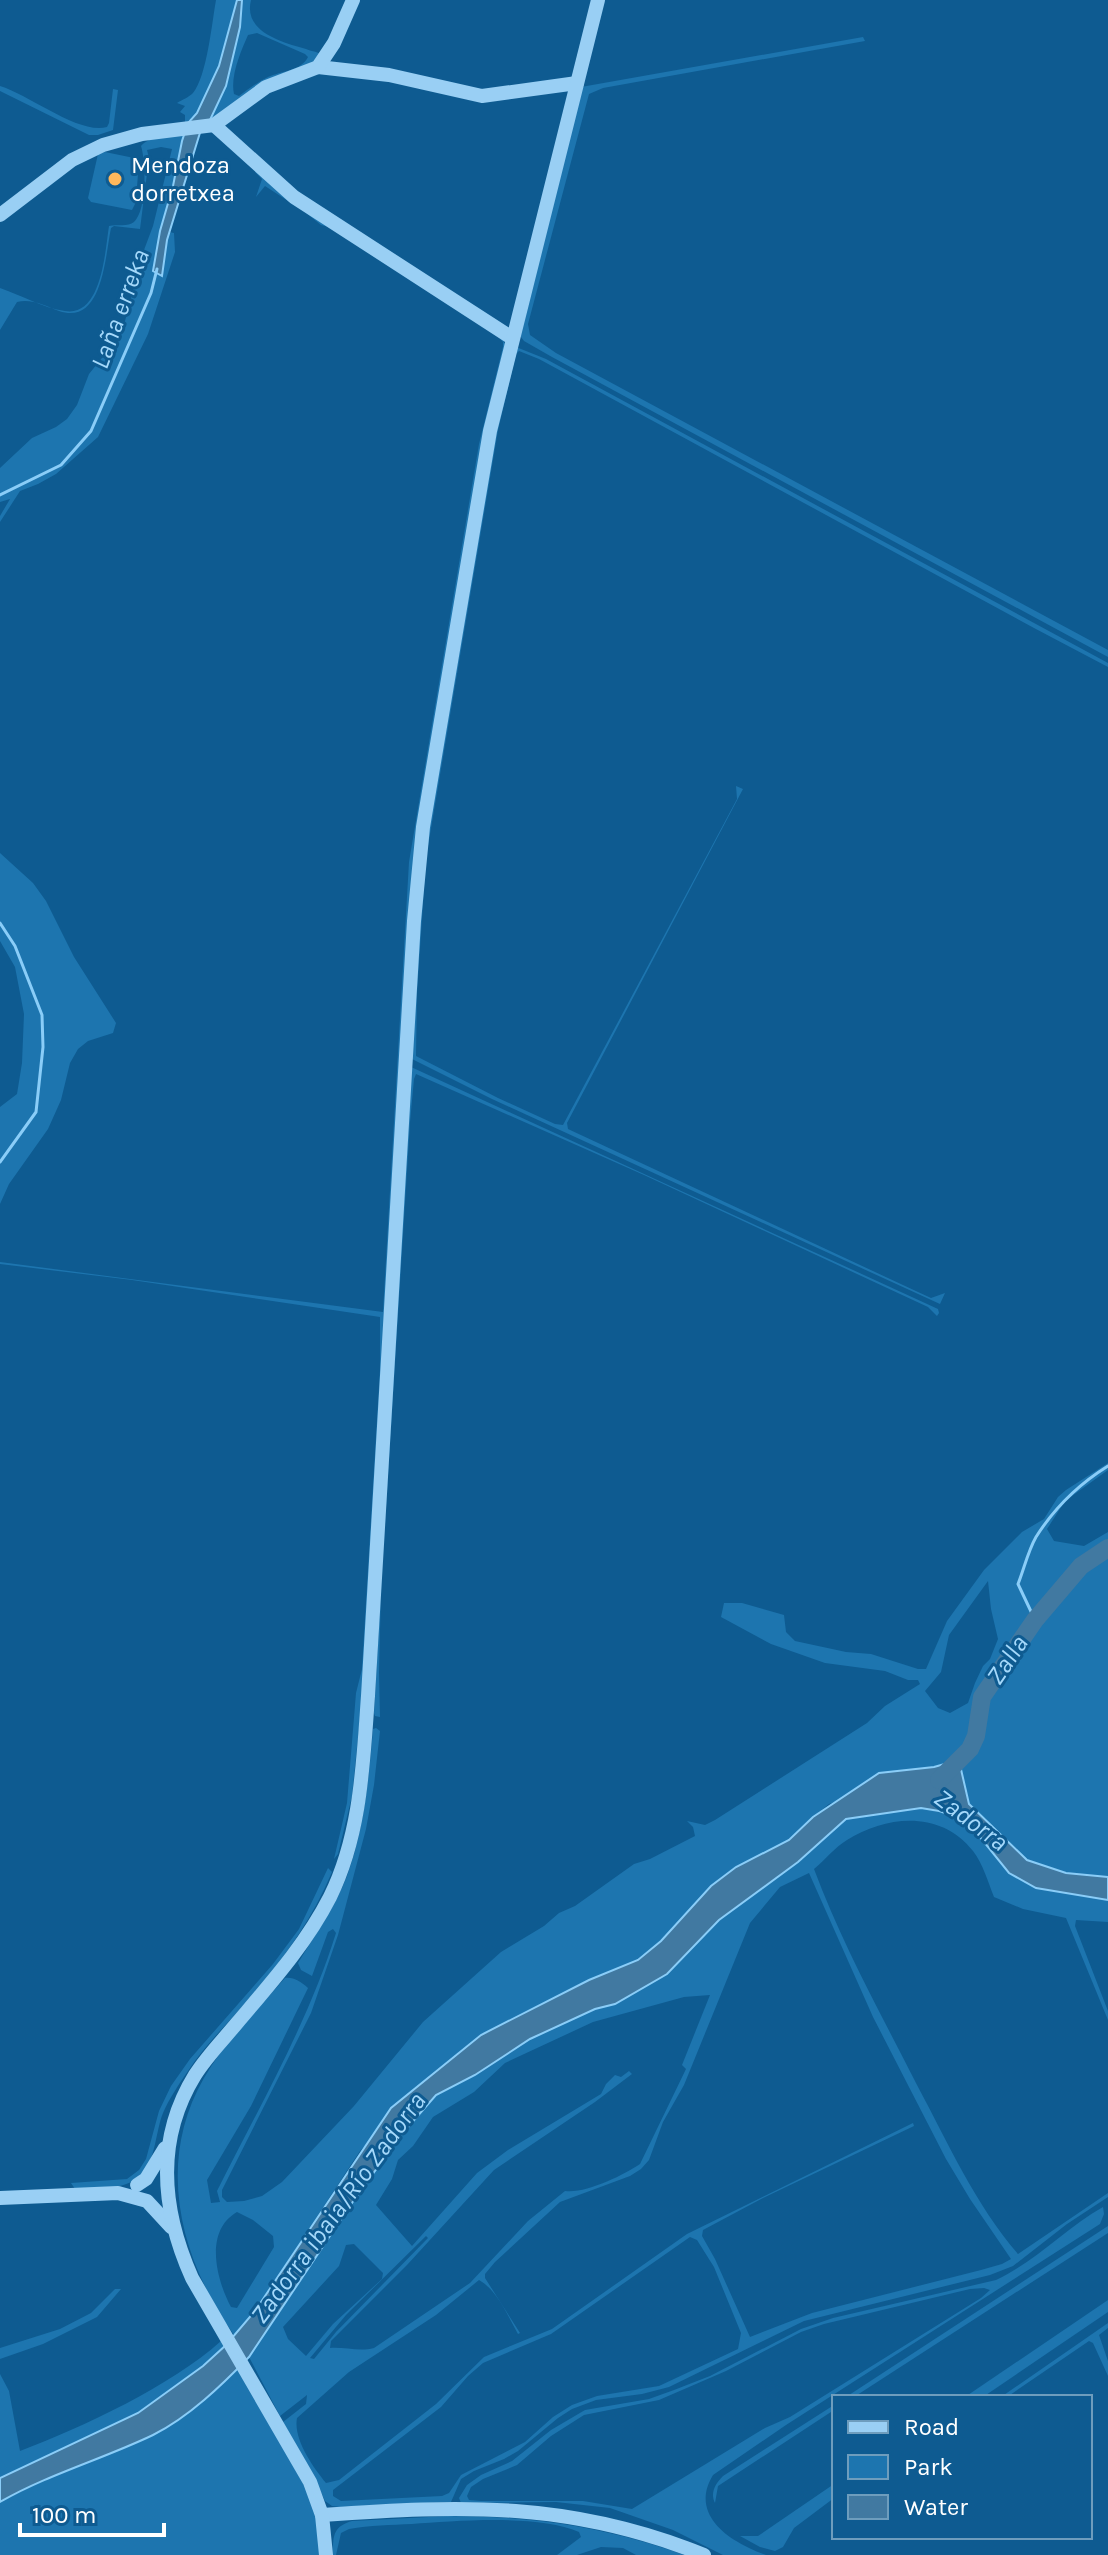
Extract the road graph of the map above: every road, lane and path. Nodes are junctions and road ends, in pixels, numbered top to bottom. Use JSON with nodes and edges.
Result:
{"nodes":[{"id":1,"x":353,"y":0,"type":"edge"},
{"id":2,"x":598,"y":0,"type":"edge"},
{"id":3,"x":318,"y":67,"type":"junction"},
{"id":4,"x":577,"y":83,"type":"junction"},
{"id":5,"x":209,"y":126,"type":"junction"},
{"id":6,"x":0,"y":215,"type":"edge"},
{"id":7,"x":512,"y":338,"type":"junction"},
{"id":8,"x":171,"y":2137,"type":"junction"},
{"id":9,"x":136,"y":2191,"type":"junction"},
{"id":10,"x":168,"y":2192,"type":"junction"},
{"id":11,"x":0,"y":2198,"type":"edge"},
{"id":12,"x":173,"y":2230,"type":"junction"},
{"id":13,"x":322,"y":2515,"type":"junction"},
{"id":14,"x":326,"y":2555,"type":"edge"},
{"id":15,"x":704,"y":2555,"type":"edge"}],
"edges":[{"from":1,"to":3,"type":"street"},
{"from":2,"to":4,"type":"street"},
{"from":3,"to":4,"type":"street"},
{"from":3,"to":5,"type":"street"},
{"from":4,"to":7,"type":"street"},
{"from":5,"to":6,"type":"street"},
{"from":5,"to":7,"type":"street"},
{"from":7,"to":8,"type":"street"},
{"from":8,"to":9,"type":"street"},
{"from":8,"to":10,"type":"street"},
{"from":9,"to":10,"type":"street"},
{"from":9,"to":11,"type":"street"},
{"from":9,"to":12,"type":"street"},
{"from":10,"to":12,"type":"street"},
{"from":12,"to":13,"type":"street"},
{"from":13,"to":14,"type":"street"},
{"from":13,"to":15,"type":"street"}]}
